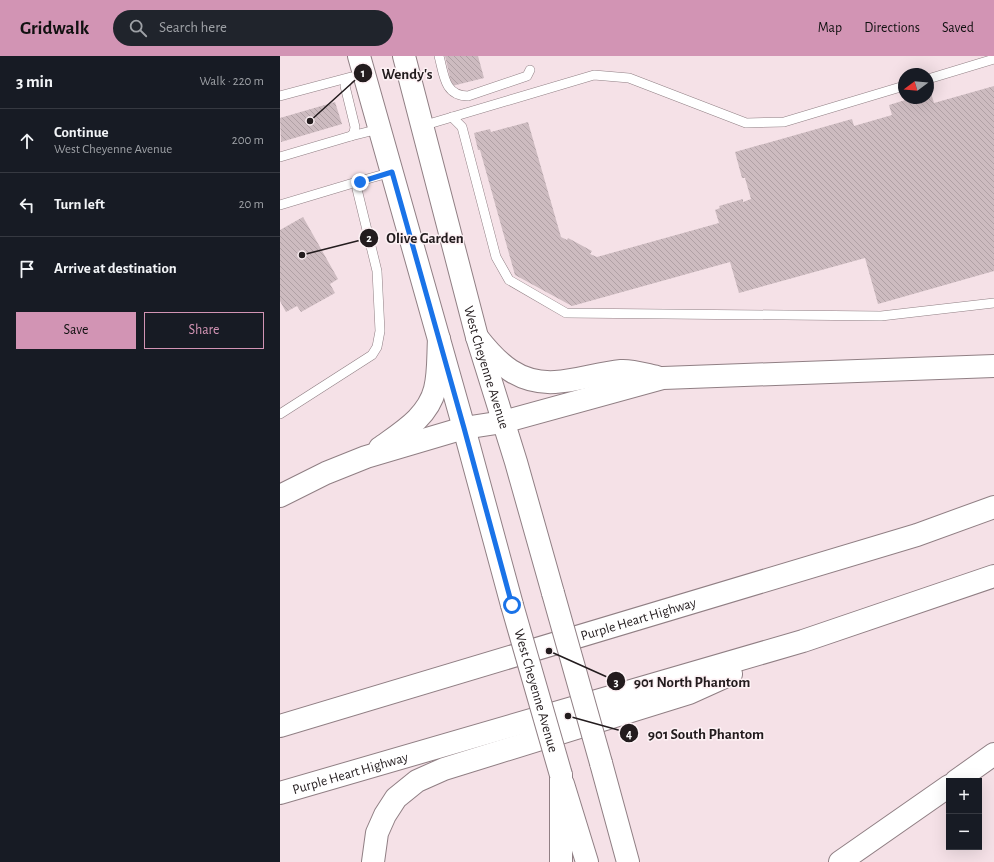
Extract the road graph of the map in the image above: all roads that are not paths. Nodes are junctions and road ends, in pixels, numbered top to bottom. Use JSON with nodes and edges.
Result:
{"nodes":[{"id":1,"x":404,"y":56,"type":"edge"},
{"id":2,"x":439,"y":56,"type":"edge"},
{"id":3,"x":994,"y":59,"type":"edge"},
{"id":4,"x":357,"y":69,"type":"edge"},
{"id":5,"x":530,"y":70,"type":"dead end"},
{"id":6,"x":934,"y":77,"type":"edge"},
{"id":7,"x":898,"y":88,"type":"edge"},
{"id":8,"x":280,"y":96,"type":"edge"},
{"id":9,"x":452,"y":117,"type":"junction"},
{"id":10,"x":422,"y":126,"type":"junction"},
{"id":11,"x":379,"y":129,"type":"junction"},
{"id":12,"x":351,"y":136,"type":"junction"},
{"id":13,"x":280,"y":158,"type":"edge"},
{"id":14,"x":392,"y":172,"type":"junction"},
{"id":15,"x":360,"y":182,"type":"junction"},
{"id":16,"x":280,"y":205,"type":"edge"},
{"id":17,"x":994,"y":303,"type":"edge"},
{"id":18,"x":477,"y":337,"type":"junction"},
{"id":19,"x":439,"y":339,"type":"junction"},
{"id":20,"x":994,"y":366,"type":"edge"},
{"id":21,"x":662,"y":378,"type":"junction"},
{"id":22,"x":280,"y":414,"type":"edge"},
{"id":23,"x":503,"y":422,"type":"junction"},
{"id":24,"x":464,"y":428,"type":"junction"},
{"id":25,"x":366,"y":457,"type":"junction"},
{"id":26,"x":280,"y":496,"type":"edge"},
{"id":27,"x":994,"y":507,"type":"edge"},
{"id":28,"x":994,"y":576,"type":"edge"},
{"id":29,"x":803,"y":641,"type":"junction"},
{"id":30,"x":280,"y":726,"type":"edge"},
{"id":31,"x":994,"y":754,"type":"edge"},
{"id":32,"x":561,"y":775,"type":"junction"},
{"id":33,"x":960,"y":778,"type":"edge"},
{"id":34,"x":946,"y":788,"type":"edge"},
{"id":35,"x":280,"y":793,"type":"edge"},
{"id":36,"x":373,"y":862,"type":"edge"},
{"id":37,"x":561,"y":862,"type":"edge"},
{"id":38,"x":587,"y":862,"type":"edge"},
{"id":39,"x":628,"y":862,"type":"edge"},
{"id":40,"x":840,"y":862,"type":"edge"}],
"edges":[{"from":1,"to":10,"type":"main road","name":"West Cheyenne Avenue"},
{"from":2,"to":5,"type":"lane"},
{"from":3,"to":6,"type":"lane"},
{"from":4,"to":8,"type":"lane"},
{"from":4,"to":11,"type":"main road","name":"West Cheyenne Avenue"},
{"from":4,"to":12,"type":"lane"},
{"from":7,"to":9,"type":"lane"},
{"from":9,"to":10,"type":"lane"},
{"from":9,"to":17,"type":"lane"},
{"from":10,"to":18,"type":"main road","name":"West Cheyenne Avenue"},
{"from":11,"to":12,"type":"lane"},
{"from":11,"to":14,"type":"main road","name":"West Cheyenne Avenue"},
{"from":12,"to":13,"type":"lane"},
{"from":14,"to":15,"type":"lane"},
{"from":14,"to":19,"type":"main road","name":"West Cheyenne Avenue"},
{"from":15,"to":16,"type":"lane"},
{"from":15,"to":22,"type":"lane"},
{"from":18,"to":21,"type":"main road"},
{"from":18,"to":23,"type":"main road","name":"West Cheyenne Avenue"},
{"from":19,"to":24,"type":"main road","name":"West Cheyenne Avenue"},
{"from":19,"to":25,"type":"main road"},
{"from":20,"to":21,"type":"main road"},
{"from":21,"to":23,"type":"main road"},
{"from":23,"to":24,"type":"main road"},
{"from":23,"to":39,"type":"main road","name":"West Cheyenne Avenue","bridge":true},
{"from":24,"to":25,"type":"main road"},
{"from":24,"to":32,"type":"main road","name":"West Cheyenne Avenue","bridge":true},
{"from":25,"to":26,"type":"main road"},
{"from":27,"to":30,"type":"main road","name":"Purple Heart Highway"},
{"from":28,"to":29,"type":"main road","name":"Purple Heart Highway"},
{"from":29,"to":35,"type":"main road","name":"Purple Heart Highway"},
{"from":29,"to":36,"type":"main road"},
{"from":31,"to":33,"type":"main road"},
{"from":32,"to":37,"type":"main road"},
{"from":32,"to":38,"type":"main road","name":"West Cheyenne Avenue"},
{"from":34,"to":40,"type":"main road"}]}
